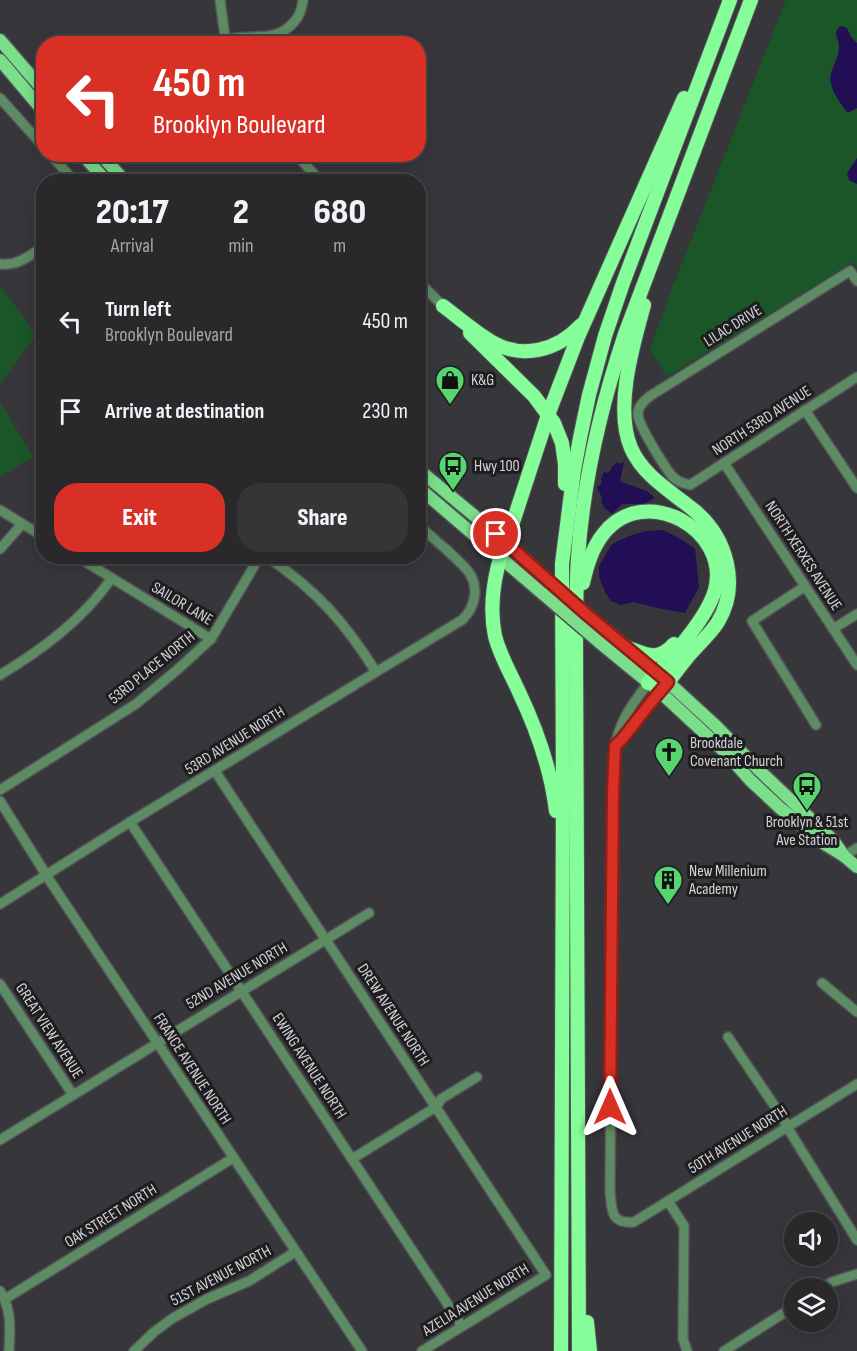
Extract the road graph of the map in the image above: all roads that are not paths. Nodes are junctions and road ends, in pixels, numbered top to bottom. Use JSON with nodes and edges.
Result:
{"nodes":[{"id":1,"x":220,"y":0,"type":"edge"},
{"id":2,"x":303,"y":0,"type":"edge"},
{"id":3,"x":729,"y":0,"type":"edge"},
{"id":4,"x":752,"y":0,"type":"edge"},
{"id":5,"x":225,"y":36,"type":"edge"},
{"id":6,"x":261,"y":36,"type":"edge"},
{"id":7,"x":0,"y":40,"type":"edge"},
{"id":8,"x":0,"y":60,"type":"edge"},
{"id":9,"x":36,"y":83,"type":"edge"},
{"id":10,"x":23,"y":88,"type":"junction"},
{"id":11,"x":0,"y":98,"type":"edge"},
{"id":12,"x":36,"y":99,"type":"edge"},
{"id":13,"x":36,"y":103,"type":"edge"},
{"id":14,"x":36,"y":138,"type":"edge"},
{"id":15,"x":57,"y":162,"type":"edge"},
{"id":16,"x":89,"y":162,"type":"edge"},
{"id":17,"x":107,"y":162,"type":"edge"},
{"id":18,"x":303,"y":162,"type":"edge"},
{"id":19,"x":68,"y":174,"type":"edge"},
{"id":20,"x":100,"y":174,"type":"edge"},
{"id":21,"x":119,"y":174,"type":"edge"},
{"id":22,"x":314,"y":174,"type":"edge"},
{"id":23,"x":668,"y":221,"type":"junction"},
{"id":24,"x":36,"y":251,"type":"edge"},
{"id":25,"x":0,"y":264,"type":"edge"},
{"id":26,"x":857,"y":281,"type":"edge"},
{"id":27,"x":426,"y":289,"type":"edge"},
{"id":28,"x":443,"y":306,"type":"junction"},
{"id":29,"x":589,"y":313,"type":"junction"},
{"id":30,"x":470,"y":333,"type":"joint"},
{"id":31,"x":857,"y":377,"type":"edge"},
{"id":32,"x":805,"y":410,"type":"junction"},
{"id":33,"x":548,"y":415,"type":"junction"},
{"id":34,"x":724,"y":463,"type":"junction"},
{"id":35,"x":426,"y":476,"type":"edge"},
{"id":36,"x":681,"y":483,"type":"joint"},
{"id":37,"x":857,"y":488,"type":"edge"},
{"id":38,"x":426,"y":494,"type":"edge"},
{"id":39,"x":0,"y":510,"type":"edge"},
{"id":40,"x":22,"y":524,"type":"junction"},
{"id":41,"x":36,"y":532,"type":"edge"},
{"id":42,"x":426,"y":532,"type":"edge"},
{"id":43,"x":506,"y":542,"type":"junction"},
{"id":44,"x":0,"y":549,"type":"edge"},
{"id":45,"x":500,"y":558,"type":"junction"},
{"id":46,"x":89,"y":564,"type":"edge"},
{"id":47,"x":255,"y":564,"type":"edge"},
{"id":48,"x":277,"y":564,"type":"edge"},
{"id":49,"x":562,"y":564,"type":"junction"},
{"id":50,"x":112,"y":579,"type":"junction"},
{"id":51,"x":804,"y":586,"type":"junction"},
{"id":52,"x":709,"y":604,"type":"junction"},
{"id":53,"x":857,"y":614,"type":"edge"},
{"id":54,"x":833,"y":629,"type":"junction"},
{"id":55,"x":211,"y":639,"type":"junction"},
{"id":56,"x":576,"y":645,"type":"junction"},
{"id":57,"x":626,"y":647,"type":"junction"},
{"id":58,"x":857,"y":665,"type":"edge"},
{"id":59,"x":376,"y":672,"type":"junction"},
{"id":60,"x":0,"y":675,"type":"edge"},
{"id":61,"x":658,"y":683,"type":"junction"},
{"id":62,"x":816,"y":725,"type":"dead end"},
{"id":63,"x":615,"y":746,"type":"junction"},
{"id":64,"x":215,"y":771,"type":"junction"},
{"id":65,"x":0,"y":790,"type":"edge"},
{"id":66,"x":0,"y":801,"type":"edge"},
{"id":67,"x":130,"y":822,"type":"junction"},
{"id":68,"x":857,"y":848,"type":"edge"},
{"id":69,"x":844,"y":856,"type":"junction"},
{"id":70,"x":857,"y":867,"type":"edge"},
{"id":71,"x":562,"y":872,"type":"junction"},
{"id":72,"x":46,"y":874,"type":"junction"},
{"id":73,"x":0,"y":904,"type":"edge"},
{"id":74,"x":369,"y":913,"type":"dead end"},
{"id":75,"x":326,"y":939,"type":"junction"},
{"id":76,"x":822,"y":983,"type":"dead end"},
{"id":77,"x":0,"y":984,"type":"edge"},
{"id":78,"x":241,"y":991,"type":"junction"},
{"id":79,"x":857,"y":1012,"type":"edge"},
{"id":80,"x":728,"y":1037,"type":"dead end"},
{"id":81,"x":157,"y":1042,"type":"junction"},
{"id":82,"x":477,"y":1077,"type":"dead end"},
{"id":83,"x":857,"y":1084,"type":"edge"},
{"id":84,"x":73,"y":1095,"type":"junction"},
{"id":85,"x":436,"y":1107,"type":"junction"},
{"id":86,"x":787,"y":1127,"type":"junction"},
{"id":87,"x":0,"y":1140,"type":"edge"},
{"id":88,"x":233,"y":1158,"type":"junction"},
{"id":89,"x":352,"y":1159,"type":"junction"},
{"id":90,"x":668,"y":1201,"type":"junction"},
{"id":91,"x":579,"y":1227,"type":"junction"},
{"id":92,"x":857,"y":1240,"type":"edge"},
{"id":93,"x":295,"y":1252,"type":"junction"},
{"id":94,"x":546,"y":1275,"type":"joint"},
{"id":95,"x":857,"y":1275,"type":"edge"},
{"id":96,"x":838,"y":1280,"type":"edge"},
{"id":97,"x":3,"y":1295,"type":"edge"},
{"id":98,"x":561,"y":1311,"type":"junction"},
{"id":99,"x":784,"y":1313,"type":"edge"},
{"id":100,"x":462,"y":1326,"type":"junction"},
{"id":101,"x":9,"y":1351,"type":"edge"},
{"id":102,"x":134,"y":1351,"type":"edge"},
{"id":103,"x":362,"y":1351,"type":"edge"},
{"id":104,"x":422,"y":1351,"type":"edge"},
{"id":105,"x":554,"y":1351,"type":"edge"},
{"id":106,"x":561,"y":1351,"type":"edge"},
{"id":107,"x":579,"y":1351,"type":"edge"},
{"id":108,"x":590,"y":1351,"type":"edge"},
{"id":109,"x":687,"y":1351,"type":"edge"},
{"id":110,"x":724,"y":1351,"type":"edge"}],
"edges":[{"from":1,"to":5,"type":"street"},
{"from":2,"to":6,"type":"street"},
{"from":3,"to":29,"type":"highway"},
{"from":3,"to":49,"type":"highway"},
{"from":4,"to":23,"type":"highway"},
{"from":7,"to":9,"type":"main road"},
{"from":8,"to":10,"type":"main road"},
{"from":10,"to":12,"type":"main road"},
{"from":10,"to":13,"type":"main road"},
{"from":11,"to":14,"type":"street"},
{"from":15,"to":19,"type":"street"},
{"from":16,"to":20,"type":"main road"},
{"from":17,"to":21,"type":"main road"},
{"from":18,"to":22,"type":"street"},
{"from":23,"to":56,"type":"highway"},
{"from":23,"to":61,"type":"highway"},
{"from":24,"to":25,"type":"street"},
{"from":26,"to":36,"type":"street","name":"LILAC DRIVE"},
{"from":27,"to":28,"type":"street"},
{"from":28,"to":29,"type":"highway"},
{"from":28,"to":30,"type":"street"},
{"from":29,"to":33,"type":"highway"},
{"from":30,"to":33,"type":"highway"},
{"from":31,"to":32,"type":"street","name":"NORTH 53RD AVENUE"},
{"from":32,"to":34,"type":"street","name":"NORTH 53RD AVENUE"},
{"from":32,"to":37,"type":"street"},
{"from":33,"to":43,"type":"highway"},
{"from":33,"to":49,"type":"highway"},
{"from":34,"to":36,"type":"street","name":"NORTH 53RD AVENUE"},
{"from":34,"to":51,"type":"street","name":"NORTH XERXES AVENUE"},
{"from":35,"to":43,"type":"main road"},
{"from":38,"to":45,"type":"main road"},
{"from":39,"to":40,"type":"street"},
{"from":40,"to":41,"type":"street"},
{"from":40,"to":44,"type":"street"},
{"from":42,"to":59,"type":"street","name":"53RD AVENUE NORTH"},
{"from":43,"to":45,"type":"highway"},
{"from":43,"to":57,"type":"main road","bridge":true},
{"from":45,"to":61,"type":"main road","bridge":true},
{"from":45,"to":71,"type":"highway"},
{"from":46,"to":50,"type":"street","name":"SAILOR LANE"},
{"from":47,"to":55,"type":"street","name":"53RD PLACE NORTH"},
{"from":48,"to":59,"type":"street"},
{"from":49,"to":71,"type":"highway"},
{"from":50,"to":55,"type":"street","name":"SAILOR LANE"},
{"from":50,"to":60,"type":"street"},
{"from":51,"to":54,"type":"street","name":"NORTH XERXES AVENUE"},
{"from":51,"to":62,"type":"street"},
{"from":52,"to":56,"type":"highway"},
{"from":52,"to":57,"type":"highway"},
{"from":52,"to":61,"type":"highway"},
{"from":53,"to":54,"type":"street"},
{"from":54,"to":58,"type":"street","name":"NORTH XERXES AVENUE"},
{"from":55,"to":65,"type":"street","name":"53RD PLACE NORTH"},
{"from":56,"to":91,"type":"highway"},
{"from":57,"to":61,"type":"main road"},
{"from":59,"to":64,"type":"street","name":"53RD AVENUE NORTH"},
{"from":61,"to":63,"type":"street"},
{"from":61,"to":63,"type":"street"},
{"from":61,"to":69,"type":"main road"},
{"from":63,"to":90,"type":"street","name":"50TH AVENUE NORTH"},
{"from":64,"to":67,"type":"street","name":"53RD AVENUE NORTH"},
{"from":64,"to":75,"type":"street","name":"DREW AVENUE NORTH"},
{"from":66,"to":72,"type":"street","name":"FRANCE AVENUE NORTH"},
{"from":67,"to":72,"type":"street","name":"53RD AVENUE NORTH"},
{"from":67,"to":78,"type":"street","name":"EWING AVENUE NORTH"},
{"from":68,"to":69,"type":"street"},
{"from":69,"to":70,"type":"main road"},
{"from":71,"to":98,"type":"highway"},
{"from":72,"to":73,"type":"street","name":"53RD AVENUE NORTH"},
{"from":72,"to":81,"type":"street","name":"FRANCE AVENUE NORTH"},
{"from":74,"to":75,"type":"street","name":"52ND AVENUE NORTH"},
{"from":75,"to":78,"type":"street","name":"52ND AVENUE NORTH"},
{"from":75,"to":85,"type":"street","name":"DREW AVENUE NORTH"},
{"from":76,"to":79,"type":"street"},
{"from":77,"to":84,"type":"street","name":"GREAT VIEW AVENUE"},
{"from":78,"to":81,"type":"street","name":"52ND AVENUE NORTH"},
{"from":78,"to":89,"type":"street","name":"EWING AVENUE NORTH"},
{"from":80,"to":86,"type":"street"},
{"from":81,"to":84,"type":"street","name":"52ND AVENUE NORTH"},
{"from":81,"to":88,"type":"street","name":"FRANCE AVENUE NORTH"},
{"from":82,"to":85,"type":"street"},
{"from":83,"to":86,"type":"street","name":"50TH AVENUE NORTH"},
{"from":84,"to":87,"type":"street","name":"52ND AVENUE NORTH"},
{"from":85,"to":89,"type":"street"},
{"from":85,"to":94,"type":"street","name":"DREW AVENUE NORTH"},
{"from":86,"to":90,"type":"street","name":"50TH AVENUE NORTH"},
{"from":86,"to":92,"type":"street"},
{"from":88,"to":93,"type":"street","name":"FRANCE AVENUE NORTH"},
{"from":88,"to":97,"type":"street","name":"OAK STREET NORTH"},
{"from":89,"to":100,"type":"street","name":"EWING AVENUE NORTH"},
{"from":90,"to":109,"type":"street"},
{"from":91,"to":107,"type":"highway"},
{"from":91,"to":108,"type":"highway"},
{"from":93,"to":102,"type":"street","name":"51ST AVENUE NORTH"},
{"from":93,"to":103,"type":"street","name":"FRANCE AVENUE NORTH"},
{"from":94,"to":100,"type":"street","name":"AZELIA AVENUE NORTH"},
{"from":95,"to":96,"type":"street"},
{"from":97,"to":101,"type":"street"},
{"from":98,"to":105,"type":"highway"},
{"from":98,"to":106,"type":"highway"},
{"from":99,"to":110,"type":"street"},
{"from":100,"to":104,"type":"street","name":"AZELIA AVENUE NORTH"}]}
